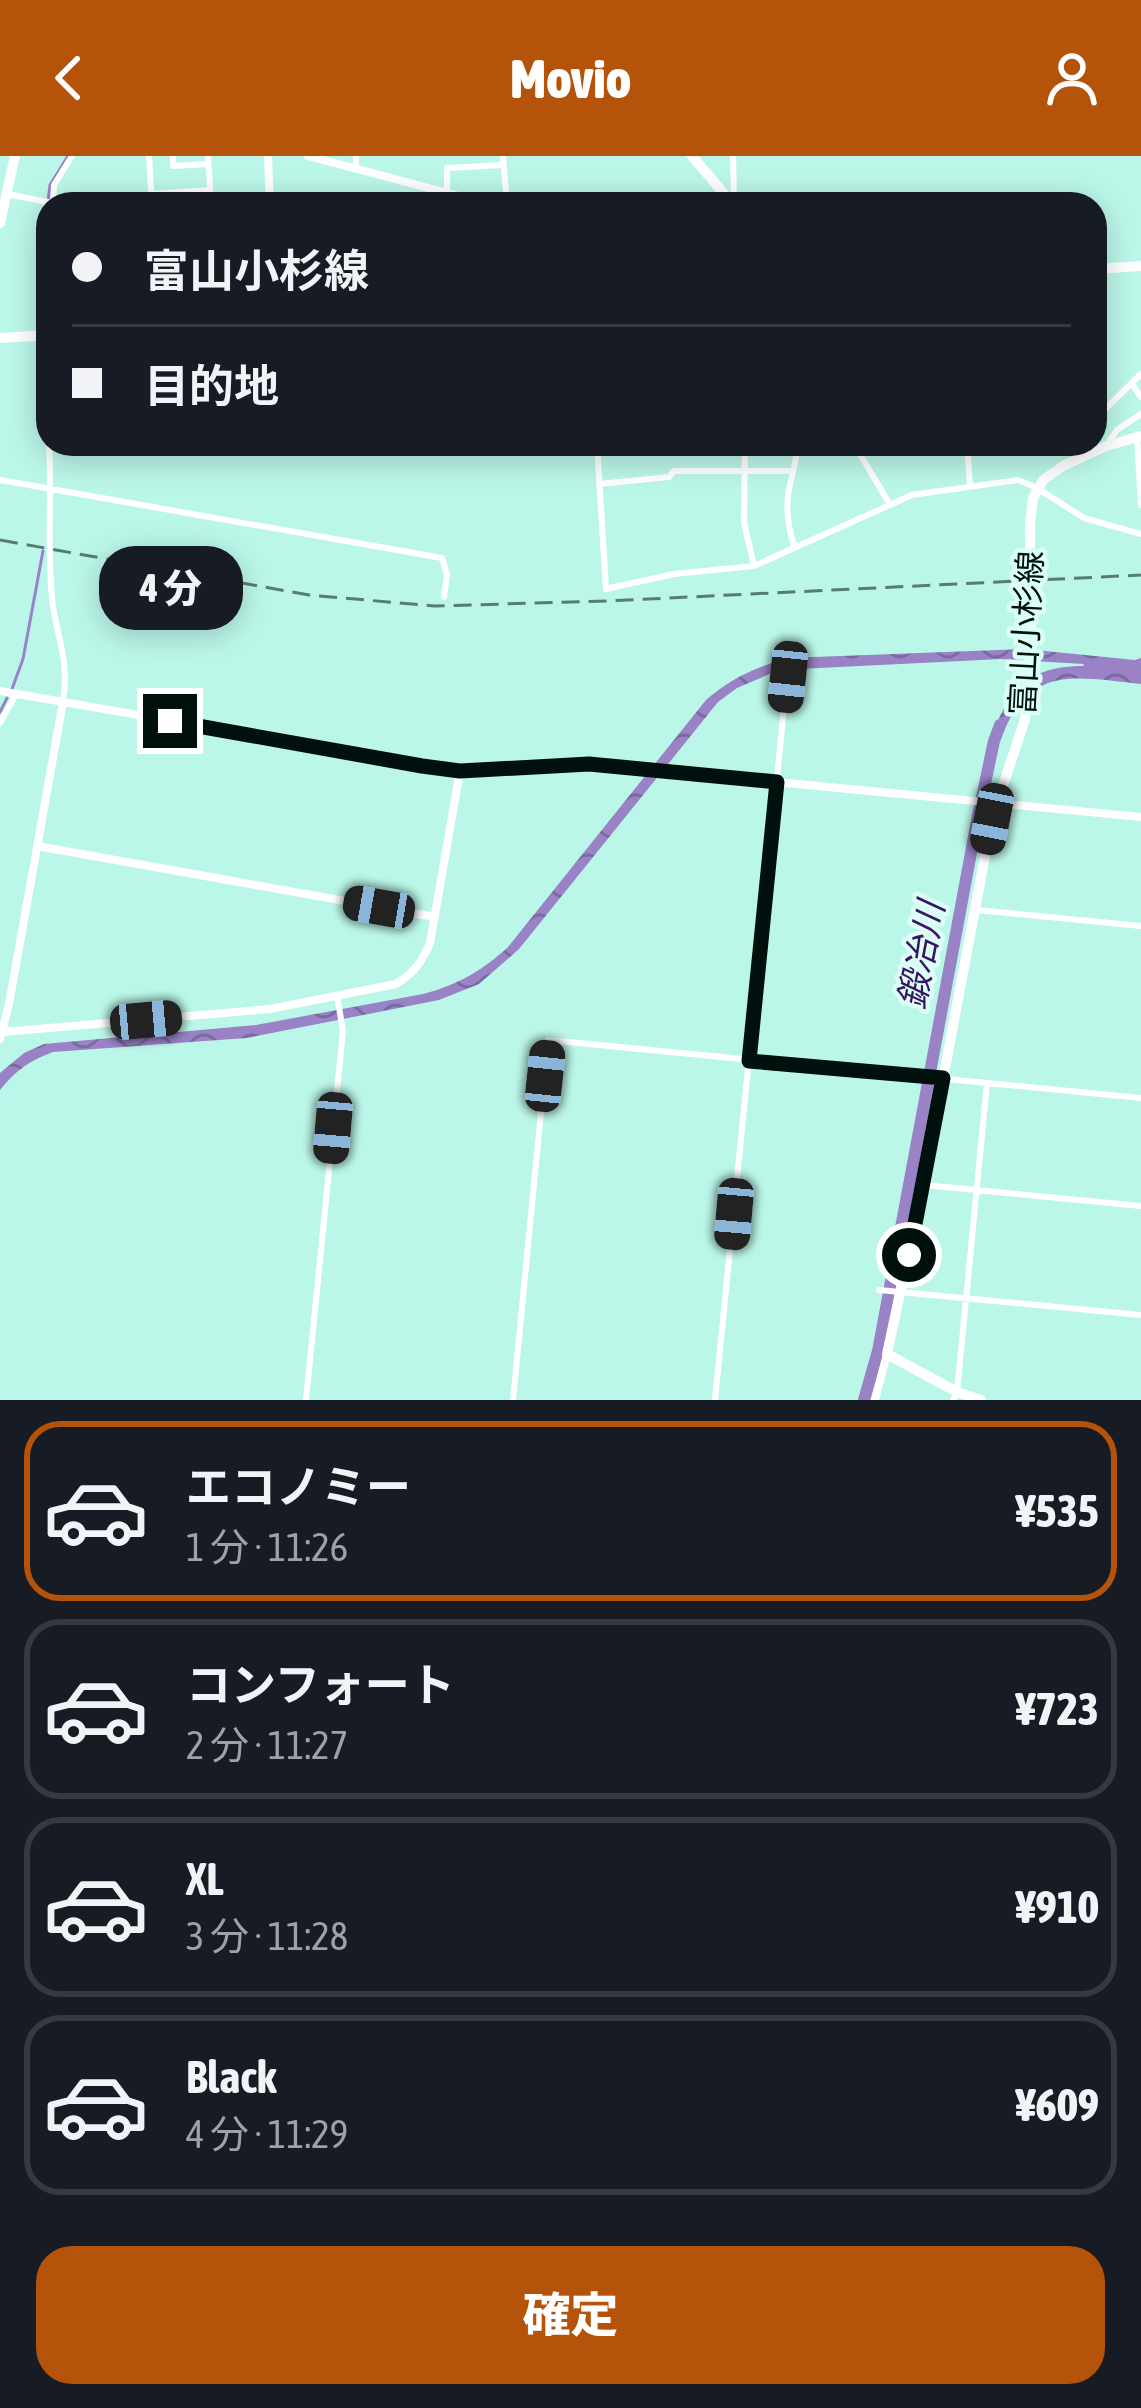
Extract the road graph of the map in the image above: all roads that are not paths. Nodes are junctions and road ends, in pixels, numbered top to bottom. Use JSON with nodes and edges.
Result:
{"nodes":[{"id":1,"x":12,"y":156,"type":"edge"},
{"id":2,"x":72,"y":156,"type":"edge"},
{"id":3,"x":149,"y":156,"type":"edge"},
{"id":4,"x":173,"y":156,"type":"edge"},
{"id":5,"x":268,"y":156,"type":"edge"},
{"id":6,"x":308,"y":156,"type":"edge"},
{"id":7,"x":356,"y":156,"type":"edge"},
{"id":8,"x":466,"y":156,"type":"edge"},
{"id":9,"x":692,"y":156,"type":"edge"},
{"id":10,"x":733,"y":156,"type":"edge"},
{"id":11,"x":327,"y":159,"type":"edge"},
{"id":12,"x":208,"y":160,"type":"edge"},
{"id":13,"x":503,"y":161,"type":"edge"},
{"id":14,"x":466,"y":167,"type":"junction"},
{"id":15,"x":356,"y":169,"type":"junction"},
{"id":16,"x":210,"y":190,"type":"joint"},
{"id":17,"x":188,"y":191,"type":"joint"},
{"id":18,"x":3,"y":192,"type":"edge"},
{"id":19,"x":54,"y":192,"type":"edge"},
{"id":20,"x":152,"y":192,"type":"edge"},
{"id":21,"x":176,"y":192,"type":"edge"},
{"id":22,"x":270,"y":192,"type":"edge"},
{"id":23,"x":443,"y":192,"type":"edge"},
{"id":24,"x":447,"y":192,"type":"edge"},
{"id":25,"x":506,"y":192,"type":"edge"},
{"id":26,"x":723,"y":192,"type":"edge"},
{"id":27,"x":733,"y":192,"type":"edge"},
{"id":28,"x":36,"y":199,"type":"edge"},
{"id":29,"x":0,"y":223,"type":"edge"},
{"id":30,"x":1141,"y":266,"type":"edge"},
{"id":31,"x":1107,"y":268,"type":"edge"},
{"id":32,"x":36,"y":336,"type":"edge"},
{"id":33,"x":0,"y":338,"type":"edge"},
{"id":34,"x":1141,"y":374,"type":"edge"},
{"id":35,"x":1132,"y":384,"type":"junction"},
{"id":36,"x":1141,"y":397,"type":"edge"},
{"id":37,"x":1107,"y":407,"type":"edge"},
{"id":38,"x":1141,"y":414,"type":"edge"},
{"id":39,"x":1139,"y":441,"type":"edge"},
{"id":40,"x":1107,"y":445,"type":"edge"},
{"id":41,"x":1107,"y":446,"type":"edge"},
{"id":42,"x":50,"y":456,"type":"edge"},
{"id":43,"x":598,"y":456,"type":"edge"},
{"id":44,"x":745,"y":456,"type":"edge"},
{"id":45,"x":796,"y":456,"type":"edge"},
{"id":46,"x":861,"y":456,"type":"edge"},
{"id":47,"x":968,"y":456,"type":"edge"},
{"id":48,"x":1075,"y":456,"type":"edge"},
{"id":49,"x":794,"y":471,"type":"junction"},
{"id":50,"x":746,"y":472,"type":"junction"},
{"id":51,"x":0,"y":480,"type":"edge"},
{"id":52,"x":599,"y":484,"type":"junction"},
{"id":53,"x":970,"y":485,"type":"junction"},
{"id":54,"x":1037,"y":488,"type":"junction"},
{"id":55,"x":52,"y":489,"type":"junction"},
{"id":56,"x":889,"y":503,"type":"junction"},
{"id":57,"x":1141,"y":505,"type":"edge"},
{"id":58,"x":1141,"y":534,"type":"edge"},
{"id":59,"x":795,"y":548,"type":"junction"},
{"id":60,"x":754,"y":566,"type":"junction"},
{"id":61,"x":444,"y":597,"type":"dead end"},
{"id":62,"x":781,"y":653,"type":"dead end"},
{"id":63,"x":0,"y":692,"type":"edge"},
{"id":64,"x":16,"y":694,"type":"junction"},
{"id":65,"x":63,"y":702,"type":"junction"},
{"id":66,"x":0,"y":723,"type":"edge"},
{"id":67,"x":460,"y":771,"type":"junction"},
{"id":68,"x":777,"y":782,"type":"junction"},
{"id":69,"x":993,"y":802,"type":"junction"},
{"id":70,"x":1141,"y":817,"type":"edge"},
{"id":71,"x":37,"y":846,"type":"junction"},
{"id":72,"x":976,"y":910,"type":"junction"},
{"id":73,"x":434,"y":917,"type":"junction"},
{"id":74,"x":1141,"y":926,"type":"edge"},
{"id":75,"x":337,"y":995,"type":"junction"},
{"id":76,"x":1,"y":1035,"type":"edge"},
{"id":77,"x":749,"y":1061,"type":"junction"},
{"id":78,"x":941,"y":1078,"type":"junction"},
{"id":79,"x":987,"y":1082,"type":"junction"},
{"id":80,"x":1141,"y":1098,"type":"edge"},
{"id":81,"x":923,"y":1185,"type":"junction"},
{"id":82,"x":976,"y":1190,"type":"junction"},
{"id":83,"x":1141,"y":1206,"type":"edge"},
{"id":84,"x":879,"y":1290,"type":"dead end"},
{"id":85,"x":898,"y":1291,"type":"junction"},
{"id":86,"x":964,"y":1298,"type":"junction"},
{"id":87,"x":1141,"y":1315,"type":"edge"},
{"id":88,"x":887,"y":1354,"type":"junction"},
{"id":89,"x":955,"y":1396,"type":"edge"},
{"id":90,"x":306,"y":1400,"type":"edge"},
{"id":91,"x":513,"y":1400,"type":"edge"},
{"id":92,"x":715,"y":1400,"type":"edge"},
{"id":93,"x":874,"y":1400,"type":"edge"},
{"id":94,"x":981,"y":1400,"type":"edge"}],
"edges":[{"from":1,"to":18,"type":"main road"},
{"from":2,"to":19,"type":"street"},
{"from":3,"to":20,"type":"street"},
{"from":4,"to":12,"type":"street"},
{"from":5,"to":22,"type":"street"},
{"from":6,"to":11,"type":"street"},
{"from":7,"to":15,"type":"street"},
{"from":8,"to":14,"type":"street"},
{"from":9,"to":26,"type":"main road"},
{"from":10,"to":27,"type":"street"},
{"from":11,"to":15,"type":"street"},
{"from":12,"to":16,"type":"street"},
{"from":13,"to":14,"type":"street"},
{"from":13,"to":25,"type":"street"},
{"from":14,"to":24,"type":"street"},
{"from":15,"to":23,"type":"street"},
{"from":16,"to":17,"type":"street"},
{"from":17,"to":21,"type":"street"},
{"from":18,"to":28,"type":"street"},
{"from":18,"to":29,"type":"main road"},
{"from":30,"to":31,"type":"main road"},
{"from":32,"to":33,"type":"main road"},
{"from":34,"to":35,"type":"street"},
{"from":35,"to":36,"type":"street"},
{"from":35,"to":37,"type":"street"},
{"from":38,"to":40,"type":"street"},
{"from":39,"to":41,"type":"main road"},
{"from":39,"to":57,"type":"street"},
{"from":42,"to":55,"type":"street"},
{"from":43,"to":52,"type":"street"},
{"from":44,"to":50,"type":"street"},
{"from":45,"to":49,"type":"street"},
{"from":46,"to":56,"type":"street"},
{"from":47,"to":53,"type":"street"},
{"from":48,"to":54,"type":"main road"},
{"from":49,"to":50,"type":"street"},
{"from":49,"to":59,"type":"street"},
{"from":50,"to":52,"type":"street"},
{"from":50,"to":60,"type":"street"},
{"from":51,"to":55,"type":"street"},
{"from":52,"to":60,"type":"street"},
{"from":53,"to":54,"type":"street"},
{"from":53,"to":56,"type":"street"},
{"from":54,"to":58,"type":"street"},
{"from":54,"to":69,"type":"main road","name":"富山小杉線"},
{"from":55,"to":61,"type":"street"},
{"from":55,"to":65,"type":"street"},
{"from":56,"to":59,"type":"street"},
{"from":59,"to":60,"type":"street"},
{"from":62,"to":68,"type":"street"},
{"from":63,"to":64,"type":"street"},
{"from":64,"to":65,"type":"street"},
{"from":64,"to":66,"type":"street"},
{"from":65,"to":67,"type":"street"},
{"from":65,"to":71,"type":"street"},
{"from":67,"to":68,"type":"street"},
{"from":67,"to":73,"type":"street"},
{"from":68,"to":69,"type":"street"},
{"from":68,"to":77,"type":"street"},
{"from":69,"to":70,"type":"street"},
{"from":69,"to":72,"type":"main road","name":"富山小杉線"},
{"from":71,"to":73,"type":"street"},
{"from":71,"to":76,"type":"street"},
{"from":72,"to":74,"type":"street"},
{"from":72,"to":78,"type":"main road","name":"富山小杉線"},
{"from":73,"to":75,"type":"street"},
{"from":75,"to":76,"type":"street"},
{"from":75,"to":90,"type":"street"},
{"from":77,"to":78,"type":"street"},
{"from":77,"to":91,"type":"street"},
{"from":77,"to":92,"type":"street"},
{"from":78,"to":79,"type":"street"},
{"from":78,"to":81,"type":"main road","name":"富山小杉線"},
{"from":79,"to":80,"type":"street"},
{"from":79,"to":82,"type":"street"},
{"from":81,"to":82,"type":"street"},
{"from":81,"to":85,"type":"main road","name":"富山小杉線"},
{"from":82,"to":83,"type":"street"},
{"from":82,"to":86,"type":"street"},
{"from":84,"to":85,"type":"street"},
{"from":85,"to":86,"type":"street"},
{"from":85,"to":88,"type":"main road","name":"富山小杉線"},
{"from":86,"to":87,"type":"street"},
{"from":86,"to":89,"type":"street"},
{"from":88,"to":89,"type":"main road"},
{"from":88,"to":93,"type":"street"},
{"from":89,"to":94,"type":"main road"}]}
